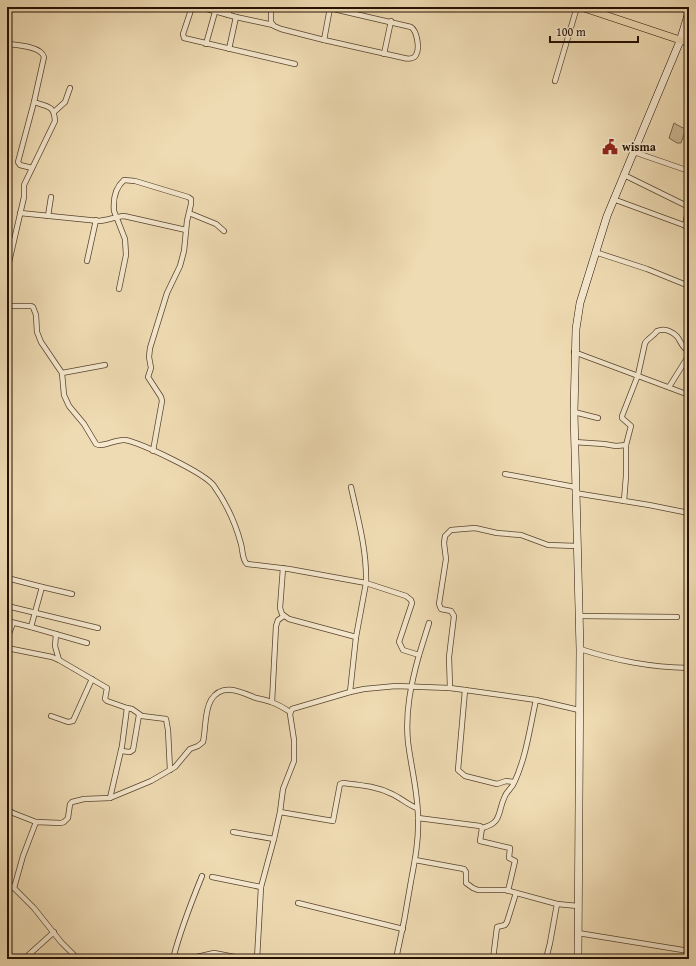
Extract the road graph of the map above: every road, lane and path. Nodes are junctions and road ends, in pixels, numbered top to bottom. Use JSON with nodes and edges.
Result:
{"nodes":[{"id":1,"x":192,"y":7,"type":"edge"},
{"id":2,"x":200,"y":7,"type":"edge"},
{"id":3,"x":230,"y":7,"type":"edge"},
{"id":4,"x":272,"y":7,"type":"edge"},
{"id":5,"x":577,"y":7,"type":"edge"},
{"id":6,"x":581,"y":7,"type":"edge"},
{"id":7,"x":676,"y":7,"type":"edge"},
{"id":8,"x":328,"y":8,"type":"edge"},
{"id":9,"x":590,"y":8,"type":"edge"},
{"id":10,"x":689,"y":9,"type":"edge"},
{"id":11,"x":215,"y":12,"type":"junction"},
{"id":12,"x":689,"y":12,"type":"edge"},
{"id":13,"x":228,"y":15,"type":"junction"},
{"id":14,"x":236,"y":17,"type":"junction"},
{"id":15,"x":391,"y":22,"type":"junction"},
{"id":16,"x":273,"y":25,"type":"junction"},
{"id":17,"x":324,"y":40,"type":"junction"},
{"id":18,"x":680,"y":41,"type":"junction"},
{"id":19,"x":689,"y":43,"type":"edge"},
{"id":20,"x":7,"y":44,"type":"edge"},
{"id":21,"x":206,"y":44,"type":"junction"},
{"id":22,"x":229,"y":49,"type":"junction"},
{"id":23,"x":384,"y":54,"type":"junction"},
{"id":24,"x":295,"y":64,"type":"dead end"},
{"id":25,"x":555,"y":81,"type":"dead end"},
{"id":26,"x":70,"y":88,"type":"dead end"},
{"id":27,"x":34,"y":102,"type":"junction"},
{"id":28,"x":51,"y":109,"type":"junction"},
{"id":29,"x":634,"y":152,"type":"junction"},
{"id":30,"x":32,"y":168,"type":"junction"},
{"id":31,"x":689,"y":172,"type":"edge"},
{"id":32,"x":624,"y":175,"type":"junction"},
{"id":33,"x":51,"y":197,"type":"dead end"},
{"id":34,"x":613,"y":198,"type":"junction"},
{"id":35,"x":20,"y":213,"type":"junction"},
{"id":36,"x":189,"y":213,"type":"junction"},
{"id":37,"x":48,"y":216,"type":"junction"},
{"id":38,"x":116,"y":216,"type":"junction"},
{"id":39,"x":96,"y":220,"type":"junction"},
{"id":40,"x":687,"y":226,"type":"edge"},
{"id":41,"x":186,"y":230,"type":"junction"},
{"id":42,"x":224,"y":231,"type":"dead end"},
{"id":43,"x":595,"y":252,"type":"junction"},
{"id":44,"x":9,"y":256,"type":"edge"},
{"id":45,"x":88,"y":261,"type":"dead end"},
{"id":46,"x":7,"y":271,"type":"edge"},
{"id":47,"x":689,"y":286,"type":"edge"},
{"id":48,"x":120,"y":289,"type":"dead end"},
{"id":49,"x":7,"y":306,"type":"edge"},
{"id":50,"x":689,"y":351,"type":"edge"},
{"id":51,"x":574,"y":352,"type":"junction"},
{"id":52,"x":689,"y":354,"type":"edge"},
{"id":53,"x":105,"y":365,"type":"dead end"},
{"id":54,"x":62,"y":373,"type":"junction"},
{"id":55,"x":638,"y":375,"type":"junction"},
{"id":56,"x":669,"y":387,"type":"junction"},
{"id":57,"x":689,"y":395,"type":"edge"},
{"id":58,"x":574,"y":412,"type":"junction"},
{"id":59,"x":598,"y":418,"type":"dead end"},
{"id":60,"x":574,"y":442,"type":"junction"},
{"id":61,"x":626,"y":445,"type":"junction"},
{"id":62,"x":153,"y":451,"type":"junction"},
{"id":63,"x":505,"y":474,"type":"dead end"},
{"id":64,"x":351,"y":487,"type":"dead end"},
{"id":65,"x":575,"y":490,"type":"junction"},
{"id":66,"x":624,"y":501,"type":"junction"},
{"id":67,"x":689,"y":513,"type":"edge"},
{"id":68,"x":577,"y":546,"type":"junction"},
{"id":69,"x":283,"y":568,"type":"junction"},
{"id":70,"x":7,"y":578,"type":"edge"},
{"id":71,"x":366,"y":583,"type":"junction"},
{"id":72,"x":42,"y":587,"type":"junction"},
{"id":73,"x":72,"y":594,"type":"dead end"},
{"id":74,"x":7,"y":606,"type":"edge"},
{"id":75,"x":35,"y":612,"type":"junction"},
{"id":76,"x":284,"y":616,"type":"junction"},
{"id":77,"x":579,"y":616,"type":"junction"},
{"id":78,"x":677,"y":617,"type":"dead end"},
{"id":79,"x":7,"y":621,"type":"edge"},
{"id":80,"x":12,"y":623,"type":"junction"},
{"id":81,"x":429,"y":623,"type":"dead end"},
{"id":82,"x":31,"y":627,"type":"junction"},
{"id":83,"x":98,"y":628,"type":"dead end"},
{"id":84,"x":56,"y":634,"type":"junction"},
{"id":85,"x":356,"y":637,"type":"junction"},
{"id":86,"x":7,"y":639,"type":"edge"},
{"id":87,"x":87,"y":643,"type":"dead end"},
{"id":88,"x":7,"y":648,"type":"edge"},
{"id":89,"x":580,"y":649,"type":"junction"},
{"id":90,"x":419,"y":655,"type":"junction"},
{"id":91,"x":59,"y":660,"type":"junction"},
{"id":92,"x":689,"y":668,"type":"edge"},
{"id":93,"x":92,"y":679,"type":"junction"},
{"id":94,"x":410,"y":686,"type":"junction"},
{"id":95,"x":450,"y":688,"type":"junction"},
{"id":96,"x":465,"y":690,"type":"junction"},
{"id":97,"x":350,"y":692,"type":"junction"},
{"id":98,"x":536,"y":700,"type":"junction"},
{"id":99,"x":272,"y":702,"type":"junction"},
{"id":100,"x":127,"y":708,"type":"junction"},
{"id":101,"x":580,"y":710,"type":"junction"},
{"id":102,"x":290,"y":712,"type":"junction"},
{"id":103,"x":139,"y":715,"type":"junction"},
{"id":104,"x":52,"y":716,"type":"dead end"},
{"id":105,"x":121,"y":751,"type":"junction"},
{"id":106,"x":170,"y":770,"type":"junction"},
{"id":107,"x":514,"y":782,"type":"junction"},
{"id":108,"x":110,"y":798,"type":"junction"},
{"id":109,"x":417,"y":808,"type":"junction"},
{"id":110,"x":7,"y":809,"type":"edge"},
{"id":111,"x":280,"y":812,"type":"junction"},
{"id":112,"x":418,"y":818,"type":"junction"},
{"id":113,"x":36,"y":822,"type":"junction"},
{"id":114,"x":482,"y":828,"type":"junction"},
{"id":115,"x":233,"y":832,"type":"dead end"},
{"id":116,"x":274,"y":839,"type":"junction"},
{"id":117,"x":415,"y":860,"type":"junction"},
{"id":118,"x":202,"y":876,"type":"dead end"},
{"id":119,"x":212,"y":877,"type":"dead end"},
{"id":120,"x":7,"y":883,"type":"edge"},
{"id":121,"x":260,"y":887,"type":"junction"},
{"id":122,"x":14,"y":888,"type":"junction"},
{"id":123,"x":508,"y":891,"type":"junction"},
{"id":124,"x":516,"y":893,"type":"junction"},
{"id":125,"x":298,"y":903,"type":"dead end"},
{"id":126,"x":557,"y":904,"type":"junction"},
{"id":127,"x":578,"y":906,"type":"junction"},
{"id":128,"x":403,"y":928,"type":"junction"},
{"id":129,"x":54,"y":932,"type":"junction"},
{"id":130,"x":578,"y":933,"type":"junction"},
{"id":131,"x":689,"y":951,"type":"edge"},
{"id":132,"x":24,"y":959,"type":"edge"},
{"id":133,"x":78,"y":959,"type":"edge"},
{"id":134,"x":173,"y":959,"type":"edge"},
{"id":135,"x":188,"y":959,"type":"edge"},
{"id":136,"x":245,"y":959,"type":"edge"},
{"id":137,"x":257,"y":959,"type":"edge"},
{"id":138,"x":396,"y":959,"type":"edge"},
{"id":139,"x":493,"y":959,"type":"edge"},
{"id":140,"x":546,"y":959,"type":"edge"},
{"id":141,"x":578,"y":959,"type":"edge"}],
"edges":[{"from":1,"to":21,"type":"street"},
{"from":2,"to":11,"type":"street"},
{"from":3,"to":13,"type":"street"},
{"from":4,"to":16,"type":"street"},
{"from":5,"to":25,"type":"street"},
{"from":6,"to":9,"type":"main road"},
{"from":7,"to":10,"type":"street"},
{"from":8,"to":15,"type":"street"},
{"from":8,"to":17,"type":"street"},
{"from":9,"to":18,"type":"main road"},
{"from":11,"to":13,"type":"street"},
{"from":11,"to":21,"type":"street"},
{"from":12,"to":18,"type":"main road"},
{"from":13,"to":14,"type":"street"},
{"from":14,"to":16,"type":"street"},
{"from":14,"to":22,"type":"street"},
{"from":15,"to":23,"type":"street"},
{"from":15,"to":23,"type":"street"},
{"from":16,"to":17,"type":"street"},
{"from":17,"to":23,"type":"street"},
{"from":18,"to":19,"type":"main road"},
{"from":18,"to":29,"type":"main road"},
{"from":20,"to":27,"type":"street"},
{"from":21,"to":22,"type":"street"},
{"from":22,"to":24,"type":"street"},
{"from":26,"to":28,"type":"street"},
{"from":27,"to":28,"type":"street"},
{"from":27,"to":30,"type":"street"},
{"from":28,"to":30,"type":"street"},
{"from":29,"to":31,"type":"street"},
{"from":29,"to":32,"type":"main road"},
{"from":30,"to":35,"type":"street"},
{"from":32,"to":34,"type":"main road"},
{"from":32,"to":40,"type":"street"},
{"from":33,"to":37,"type":"street"},
{"from":34,"to":40,"type":"street"},
{"from":34,"to":43,"type":"main road"},
{"from":35,"to":37,"type":"street"},
{"from":35,"to":44,"type":"street"},
{"from":36,"to":38,"type":"street"},
{"from":36,"to":41,"type":"street"},
{"from":36,"to":42,"type":"street"},
{"from":37,"to":39,"type":"street"},
{"from":38,"to":39,"type":"street"},
{"from":38,"to":41,"type":"street"},
{"from":38,"to":48,"type":"street"},
{"from":39,"to":45,"type":"street"},
{"from":41,"to":62,"type":"street"},
{"from":43,"to":47,"type":"street"},
{"from":43,"to":51,"type":"main road"},
{"from":44,"to":46,"type":"street"},
{"from":49,"to":54,"type":"street"},
{"from":50,"to":55,"type":"street"},
{"from":51,"to":55,"type":"street"},
{"from":51,"to":58,"type":"main road"},
{"from":52,"to":56,"type":"street"},
{"from":53,"to":54,"type":"street"},
{"from":54,"to":62,"type":"street"},
{"from":55,"to":56,"type":"street"},
{"from":55,"to":61,"type":"street"},
{"from":56,"to":57,"type":"street"},
{"from":58,"to":59,"type":"street"},
{"from":58,"to":60,"type":"main road"},
{"from":60,"to":61,"type":"street"},
{"from":60,"to":65,"type":"main road"},
{"from":61,"to":66,"type":"street"},
{"from":62,"to":69,"type":"street"},
{"from":63,"to":65,"type":"street"},
{"from":64,"to":71,"type":"street"},
{"from":65,"to":66,"type":"street"},
{"from":65,"to":68,"type":"main road"},
{"from":66,"to":67,"type":"street"},
{"from":68,"to":77,"type":"main road"},
{"from":68,"to":95,"type":"street"},
{"from":69,"to":71,"type":"street"},
{"from":69,"to":76,"type":"street"},
{"from":70,"to":72,"type":"street"},
{"from":71,"to":85,"type":"street"},
{"from":71,"to":90,"type":"street"},
{"from":72,"to":73,"type":"street"},
{"from":72,"to":75,"type":"street"},
{"from":74,"to":75,"type":"street"},
{"from":75,"to":82,"type":"street"},
{"from":75,"to":83,"type":"street"},
{"from":76,"to":85,"type":"street"},
{"from":76,"to":99,"type":"street"},
{"from":77,"to":78,"type":"street"},
{"from":77,"to":89,"type":"main road"},
{"from":79,"to":80,"type":"street"},
{"from":80,"to":82,"type":"street"},
{"from":80,"to":86,"type":"street"},
{"from":81,"to":90,"type":"street"},
{"from":82,"to":84,"type":"street"},
{"from":84,"to":87,"type":"street"},
{"from":84,"to":91,"type":"street"},
{"from":85,"to":97,"type":"street"},
{"from":88,"to":91,"type":"street"},
{"from":89,"to":92,"type":"street"},
{"from":89,"to":101,"type":"main road"},
{"from":90,"to":94,"type":"street"},
{"from":91,"to":93,"type":"street"},
{"from":93,"to":100,"type":"street"},
{"from":93,"to":104,"type":"street"},
{"from":94,"to":95,"type":"street"},
{"from":94,"to":97,"type":"street"},
{"from":94,"to":109,"type":"street"},
{"from":95,"to":96,"type":"street"},
{"from":96,"to":98,"type":"street"},
{"from":96,"to":107,"type":"street"},
{"from":97,"to":102,"type":"street"},
{"from":98,"to":101,"type":"street"},
{"from":98,"to":107,"type":"street"},
{"from":99,"to":102,"type":"street"},
{"from":99,"to":106,"type":"street"},
{"from":100,"to":103,"type":"street"},
{"from":100,"to":105,"type":"street"},
{"from":101,"to":127,"type":"main road"},
{"from":102,"to":111,"type":"street"},
{"from":103,"to":105,"type":"street"},
{"from":103,"to":106,"type":"street"},
{"from":105,"to":108,"type":"street"},
{"from":106,"to":108,"type":"street"},
{"from":107,"to":114,"type":"street"},
{"from":108,"to":113,"type":"street"},
{"from":109,"to":111,"type":"street"},
{"from":109,"to":112,"type":"street"},
{"from":110,"to":113,"type":"street"},
{"from":111,"to":116,"type":"street"},
{"from":112,"to":114,"type":"street"},
{"from":112,"to":117,"type":"street"},
{"from":113,"to":122,"type":"street"},
{"from":114,"to":123,"type":"street"},
{"from":115,"to":116,"type":"street"},
{"from":116,"to":121,"type":"street"},
{"from":117,"to":123,"type":"street"},
{"from":117,"to":128,"type":"street"},
{"from":118,"to":134,"type":"street"},
{"from":119,"to":121,"type":"street"},
{"from":120,"to":122,"type":"street"},
{"from":121,"to":137,"type":"street"},
{"from":122,"to":129,"type":"street"},
{"from":123,"to":124,"type":"street"},
{"from":124,"to":126,"type":"street"},
{"from":124,"to":139,"type":"street"},
{"from":125,"to":128,"type":"street"},
{"from":126,"to":127,"type":"street"},
{"from":126,"to":140,"type":"street"},
{"from":127,"to":130,"type":"main road"},
{"from":128,"to":138,"type":"street"},
{"from":129,"to":132,"type":"street"},
{"from":129,"to":133,"type":"street"},
{"from":130,"to":131,"type":"street"},
{"from":130,"to":141,"type":"main road"},
{"from":135,"to":136,"type":"street"}]}
